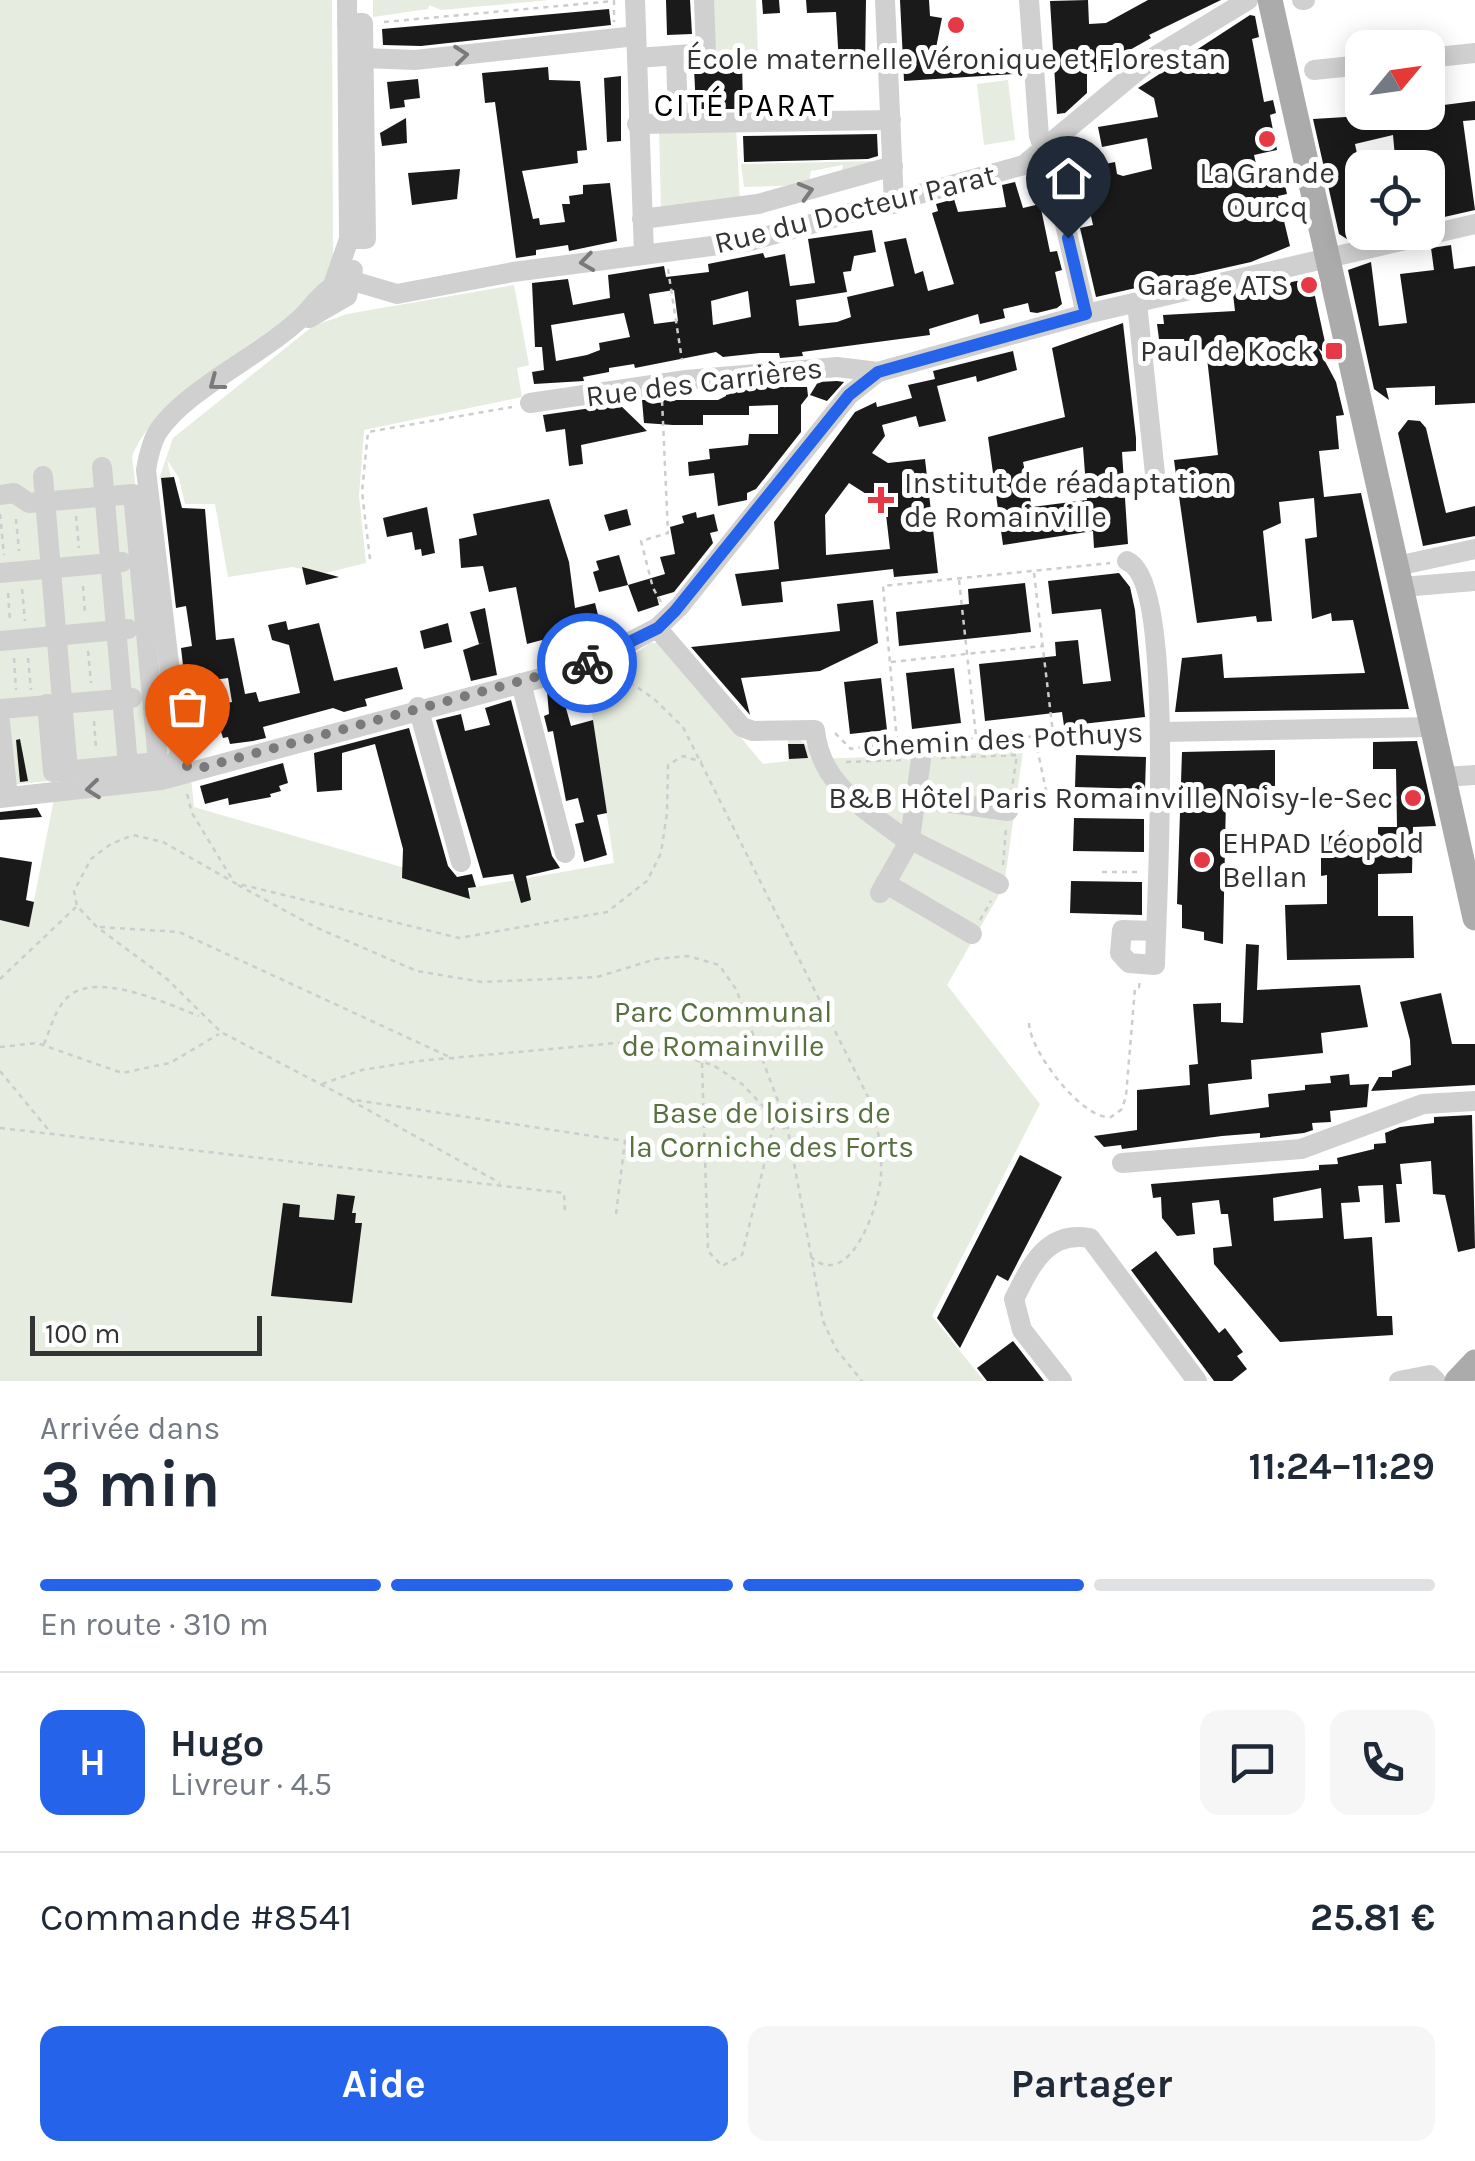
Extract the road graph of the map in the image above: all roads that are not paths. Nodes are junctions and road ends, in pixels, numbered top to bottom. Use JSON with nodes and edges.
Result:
{"nodes":[{"id":1,"x":347,"y":0,"type":"edge"},
{"id":2,"x":635,"y":0,"type":"edge"},
{"id":3,"x":704,"y":0,"type":"edge"},
{"id":4,"x":884,"y":0,"type":"edge"},
{"id":5,"x":1029,"y":0,"type":"edge"},
{"id":6,"x":1248,"y":0,"type":"edge"},
{"id":7,"x":1270,"y":0,"type":"edge"},
{"id":8,"x":355,"y":23,"type":"junction"},
{"id":9,"x":625,"y":37,"type":"junction"},
{"id":10,"x":1475,"y":53,"type":"edge"},
{"id":11,"x":676,"y":56,"type":"junction"},
{"id":12,"x":1445,"y":56,"type":"edge"},
{"id":13,"x":364,"y":58,"type":"junction"},
{"id":14,"x":636,"y":58,"type":"junction"},
{"id":15,"x":1345,"y":67,"type":"edge"},
{"id":16,"x":1314,"y":70,"type":"dead end"},
{"id":17,"x":890,"y":120,"type":"junction"},
{"id":18,"x":678,"y":123,"type":"junction"},
{"id":19,"x":637,"y":124,"type":"junction"},
{"id":20,"x":1044,"y":151,"type":"junction"},
{"id":21,"x":893,"y":166,"type":"junction"},
{"id":22,"x":894,"y":204,"type":"junction"},
{"id":23,"x":642,"y":219,"type":"junction"},
{"id":24,"x":1475,"y":224,"type":"edge"},
{"id":25,"x":348,"y":245,"type":"junction"},
{"id":26,"x":644,"y":254,"type":"junction"},
{"id":27,"x":1328,"y":260,"type":"junction"},
{"id":28,"x":343,"y":283,"type":"junction"},
{"id":29,"x":1137,"y":303,"type":"junction"},
{"id":30,"x":1086,"y":314,"type":"junction"},
{"id":31,"x":878,"y":372,"type":"junction"},
{"id":32,"x":530,"y":404,"type":"road end"},
{"id":33,"x":102,"y":467,"type":"dead end"},
{"id":34,"x":1155,"y":474,"type":"dead end"},
{"id":35,"x":43,"y":476,"type":"dead end"},
{"id":36,"x":7,"y":494,"type":"edge"},
{"id":37,"x":104,"y":497,"type":"junction"},
{"id":38,"x":46,"y":502,"type":"junction"},
{"id":39,"x":1475,"y":549,"type":"edge"},
{"id":40,"x":139,"y":561,"type":"junction"},
{"id":41,"x":1127,"y":561,"type":"road end"},
{"id":42,"x":110,"y":564,"type":"junction"},
{"id":43,"x":52,"y":569,"type":"junction"},
{"id":44,"x":9,"y":572,"type":"edge"},
{"id":45,"x":1400,"y":576,"type":"junction"},
{"id":46,"x":1475,"y":580,"type":"edge"},
{"id":47,"x":664,"y":622,"type":"junction"},
{"id":48,"x":145,"y":627,"type":"junction"},
{"id":49,"x":116,"y":630,"type":"junction"},
{"id":50,"x":57,"y":635,"type":"junction"},
{"id":51,"x":13,"y":639,"type":"edge"},
{"id":52,"x":521,"y":683,"type":"junction"},
{"id":53,"x":174,"y":692,"type":"junction"},
{"id":54,"x":151,"y":696,"type":"junction"},
{"id":55,"x":122,"y":698,"type":"junction"},
{"id":56,"x":32,"y":706,"type":"edge"},
{"id":57,"x":418,"y":708,"type":"junction"},
{"id":58,"x":0,"y":722,"type":"edge"},
{"id":59,"x":1432,"y":727,"type":"junction"},
{"id":60,"x":1162,"y":732,"type":"junction"},
{"id":61,"x":921,"y":759,"type":"dead end"},
{"id":62,"x":128,"y":765,"type":"junction"},
{"id":63,"x":187,"y":766,"type":"junction"},
{"id":64,"x":1475,"y":776,"type":"edge"},
{"id":65,"x":1444,"y":777,"type":"junction"},
{"id":66,"x":3,"y":787,"type":"edge"},
{"id":67,"x":916,"y":798,"type":"junction"},
{"id":68,"x":1008,"y":811,"type":"dead end"},
{"id":69,"x":1464,"y":817,"type":"edge"},
{"id":70,"x":909,"y":839,"type":"junction"},
{"id":71,"x":565,"y":853,"type":"dead end"},
{"id":72,"x":461,"y":862,"type":"dead end"},
{"id":73,"x":999,"y":884,"type":"dead end"},
{"id":74,"x":1475,"y":918,"type":"edge"},
{"id":75,"x":1156,"y":931,"type":"junction"},
{"id":76,"x":972,"y":934,"type":"dead end"},
{"id":77,"x":1475,"y":1102,"type":"edge"},
{"id":78,"x":1122,"y":1163,"type":"dead end"},
{"id":79,"x":1475,"y":1362,"type":"edge"},
{"id":80,"x":1062,"y":1381,"type":"edge"},
{"id":81,"x":1197,"y":1381,"type":"edge"},
{"id":82,"x":1399,"y":1381,"type":"edge"},
{"id":83,"x":1436,"y":1381,"type":"edge"},
{"id":84,"x":1457,"y":1381,"type":"edge"}],
"edges":[{"from":1,"to":8,"type":"street"},
{"from":2,"to":9,"type":"street"},
{"from":3,"to":11,"type":"street"},
{"from":4,"to":17,"type":"street"},
{"from":5,"to":20,"type":"street"},
{"from":6,"to":20,"type":"street","name":"Rue du Docteur Parat"},
{"from":7,"to":27,"type":"main road"},
{"from":8,"to":13,"type":"street"},
{"from":8,"to":25,"type":"street"},
{"from":13,"to":9,"type":"street","one_way":true},
{"from":9,"to":14,"type":"street"},
{"from":10,"to":12,"type":"street"},
{"from":11,"to":14,"type":"street"},
{"from":11,"to":18,"type":"street"},
{"from":13,"to":25,"type":"street"},
{"from":14,"to":19,"type":"street"},
{"from":15,"to":16,"type":"street"},
{"from":17,"to":18,"type":"street"},
{"from":17,"to":21,"type":"street"},
{"from":18,"to":19,"type":"street"},
{"from":19,"to":23,"type":"street"},
{"from":20,"to":22,"type":"street","name":"Rue du Docteur Parat"},
{"from":20,"to":30,"type":"street"},
{"from":21,"to":22,"type":"street"},
{"from":23,"to":21,"type":"street","one_way":true},
{"from":22,"to":26,"type":"street","name":"Rue du Docteur Parat"},
{"from":23,"to":26,"type":"street"},
{"from":24,"to":27,"type":"street"},
{"from":25,"to":28,"type":"street"},
{"from":26,"to":28,"type":"street","name":"Rue du Docteur Parat","one_way":true},
{"from":27,"to":29,"type":"street"},
{"from":27,"to":45,"type":"main road"},
{"from":28,"to":53,"type":"street","one_way":true},
{"from":29,"to":30,"type":"street"},
{"from":29,"to":34,"type":"street"},
{"from":30,"to":31,"type":"street"},
{"from":31,"to":32,"type":"street","name":"Rue des Carrières"},
{"from":31,"to":47,"type":"street"},
{"from":33,"to":37,"type":"street"},
{"from":35,"to":38,"type":"street"},
{"from":36,"to":38,"type":"street"},
{"from":37,"to":38,"type":"street"},
{"from":37,"to":40,"type":"street"},
{"from":37,"to":42,"type":"street"},
{"from":38,"to":43,"type":"street"},
{"from":39,"to":45,"type":"street"},
{"from":40,"to":42,"type":"street"},
{"from":40,"to":48,"type":"street"},
{"from":41,"to":60,"type":"street"},
{"from":42,"to":43,"type":"street"},
{"from":42,"to":49,"type":"street"},
{"from":43,"to":44,"type":"street"},
{"from":43,"to":50,"type":"street"},
{"from":45,"to":46,"type":"street"},
{"from":45,"to":59,"type":"main road"},
{"from":47,"to":52,"type":"street"},
{"from":47,"to":70,"type":"street"},
{"from":48,"to":49,"type":"street"},
{"from":48,"to":54,"type":"street"},
{"from":49,"to":50,"type":"street"},
{"from":49,"to":55,"type":"street"},
{"from":50,"to":51,"type":"street"},
{"from":50,"to":56,"type":"street"},
{"from":52,"to":57,"type":"street"},
{"from":52,"to":71,"type":"street"},
{"from":53,"to":54,"type":"street"},
{"from":53,"to":63,"type":"street"},
{"from":54,"to":55,"type":"street"},
{"from":54,"to":62,"type":"street"},
{"from":55,"to":56,"type":"street"},
{"from":55,"to":62,"type":"street"},
{"from":56,"to":62,"type":"street"},
{"from":57,"to":63,"type":"street"},
{"from":57,"to":72,"type":"street"},
{"from":58,"to":66,"type":"street"},
{"from":59,"to":60,"type":"street"},
{"from":59,"to":65,"type":"main road"},
{"from":60,"to":75,"type":"street"},
{"from":61,"to":67,"type":"street"},
{"from":63,"to":66,"type":"street","one_way":true},
{"from":64,"to":65,"type":"street"},
{"from":65,"to":69,"type":"main road"},
{"from":67,"to":68,"type":"street"},
{"from":67,"to":70,"type":"street"},
{"from":69,"to":74,"type":"main road"},
{"from":70,"to":73,"type":"street"},
{"from":70,"to":76,"type":"street"},
{"from":75,"to":75,"type":"street"},
{"from":77,"to":78,"type":"street"},
{"from":79,"to":84,"type":"main road"},
{"from":80,"to":81,"type":"street"},
{"from":82,"to":83,"type":"street"}]}
